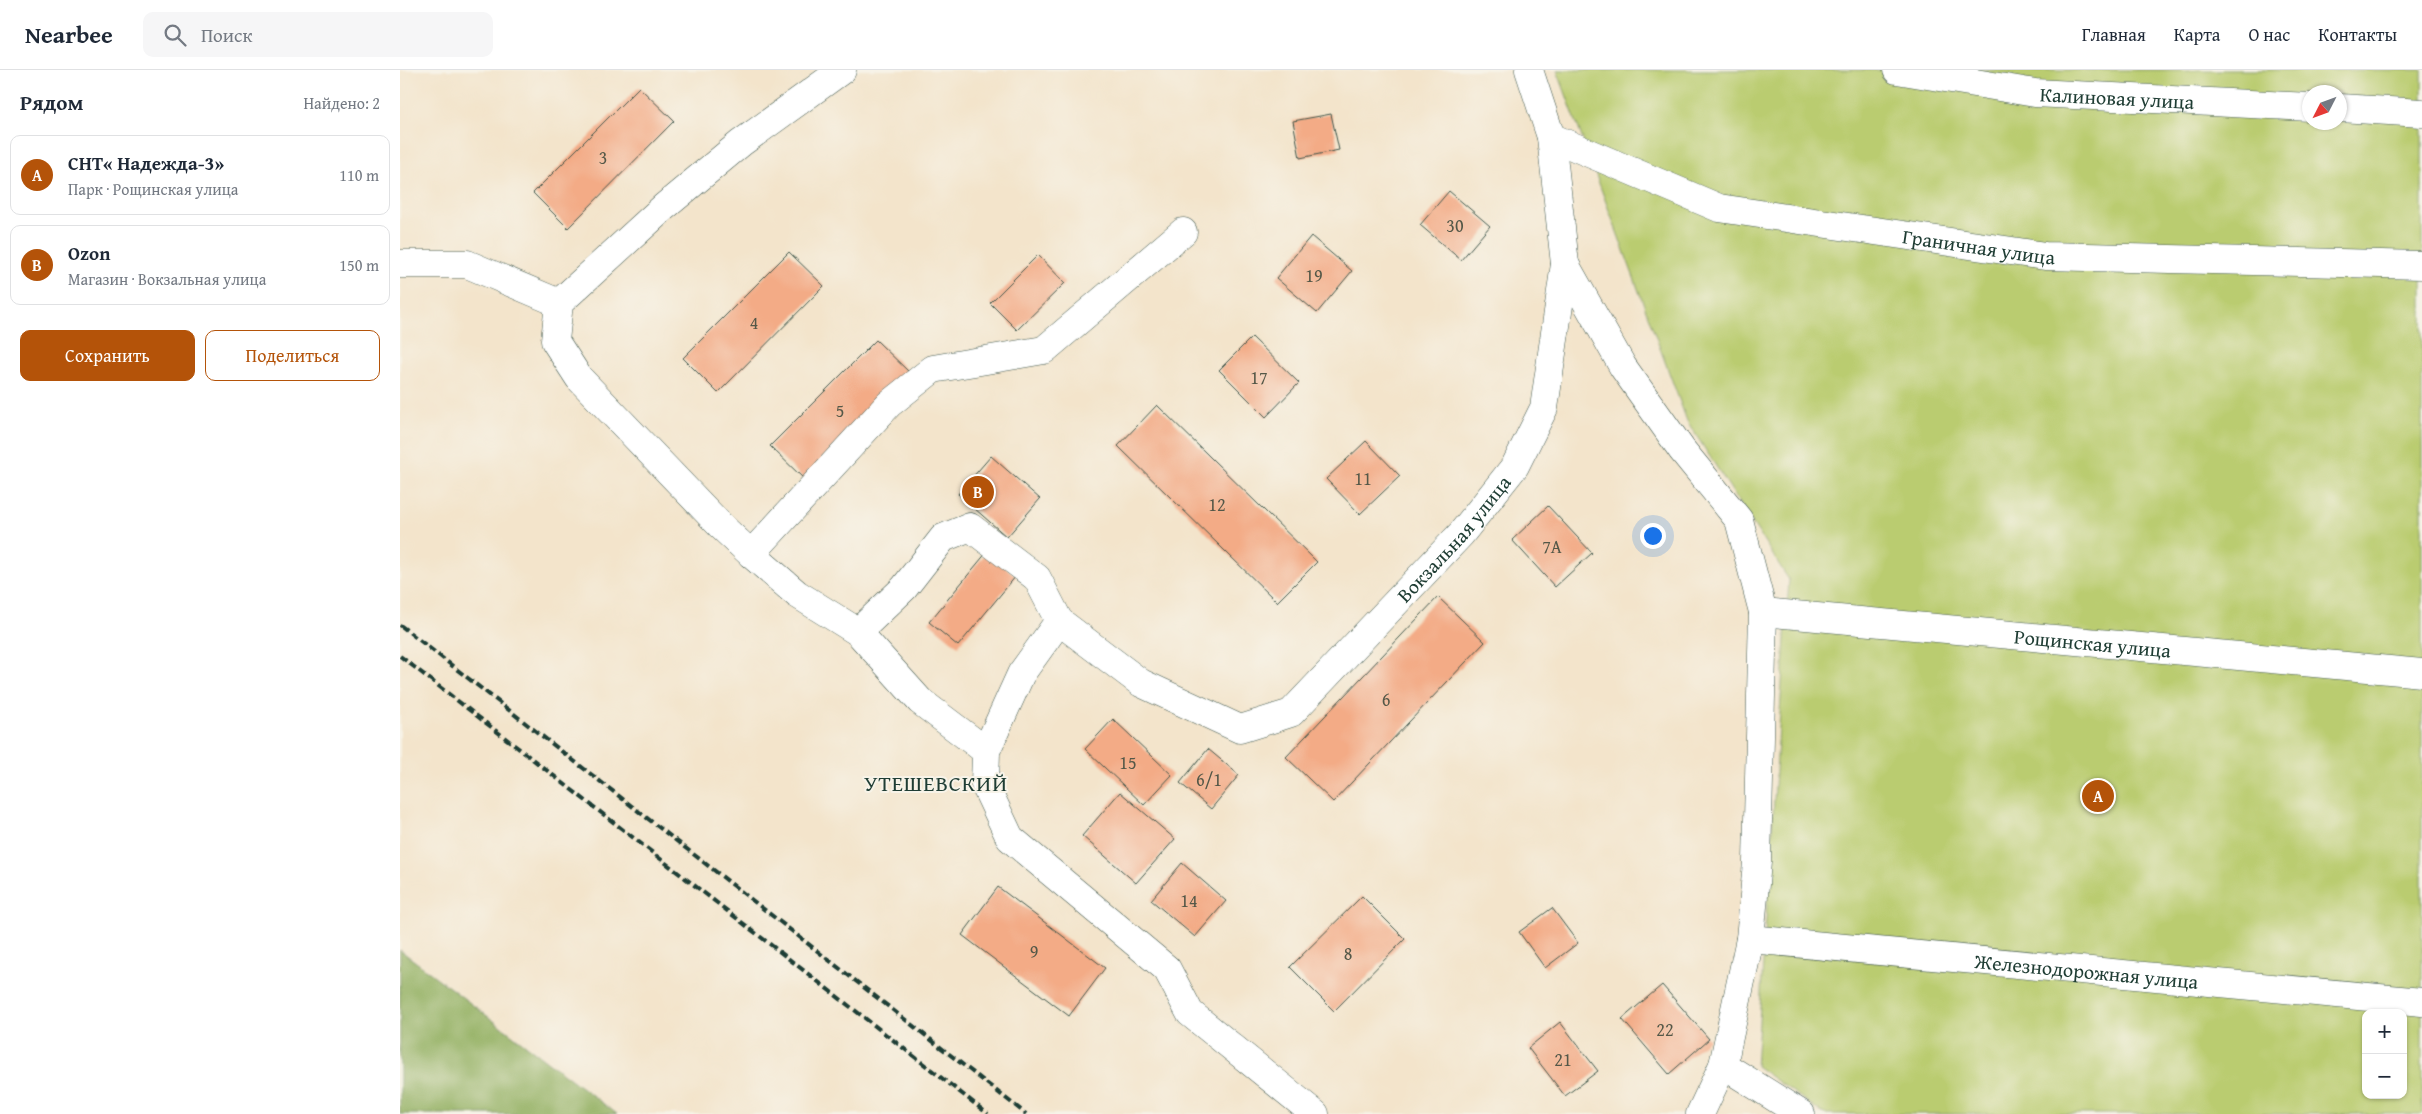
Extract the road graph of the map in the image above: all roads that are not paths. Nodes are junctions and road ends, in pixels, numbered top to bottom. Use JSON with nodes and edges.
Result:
{"nodes":[{"id":1,"x":842,"y":70,"type":"edge"},
{"id":2,"x":1529,"y":70,"type":"edge"},
{"id":3,"x":1897,"y":70,"type":"edge"},
{"id":4,"x":2302,"y":107,"type":"edge"},
{"id":5,"x":2347,"y":108,"type":"edge"},
{"id":6,"x":2422,"y":113,"type":"edge"},
{"id":7,"x":1551,"y":137,"type":"junction"},
{"id":8,"x":1183,"y":232,"type":"dead end"},
{"id":9,"x":400,"y":264,"type":"edge"},
{"id":10,"x":1565,"y":264,"type":"junction"},
{"id":11,"x":2422,"y":265,"type":"edge"},
{"id":12,"x":558,"y":303,"type":"junction"},
{"id":13,"x":751,"y":554,"type":"junction"},
{"id":14,"x":1763,"y":612,"type":"junction"},
{"id":15,"x":1059,"y":621,"type":"junction"},
{"id":16,"x":858,"y":632,"type":"junction"},
{"id":17,"x":2422,"y":673,"type":"edge"},
{"id":18,"x":986,"y":750,"type":"junction"},
{"id":19,"x":1750,"y":939,"type":"junction"},
{"id":20,"x":2422,"y":1002,"type":"edge"},
{"id":21,"x":1723,"y":1065,"type":"junction"},
{"id":22,"x":1315,"y":1114,"type":"edge"},
{"id":23,"x":1700,"y":1114,"type":"edge"},
{"id":24,"x":1801,"y":1114,"type":"edge"}],
"edges":[{"from":1,"to":12,"type":"street"},
{"from":2,"to":7,"type":"street","name":"Вокзальная улица"},
{"from":3,"to":4,"type":"street","name":"Калиновая улица"},
{"from":5,"to":6,"type":"street"},
{"from":7,"to":10,"type":"street","name":"Вокзальная улица"},
{"from":7,"to":11,"type":"street","name":"Граничная улица"},
{"from":8,"to":13,"type":"street"},
{"from":9,"to":12,"type":"street"},
{"from":10,"to":14,"type":"street"},
{"from":10,"to":15,"type":"street","name":"Вокзальная улица"},
{"from":12,"to":13,"type":"street"},
{"from":13,"to":16,"type":"street"},
{"from":14,"to":17,"type":"street","name":"Рощинская улица"},
{"from":14,"to":19,"type":"street"},
{"from":15,"to":16,"type":"street"},
{"from":15,"to":18,"type":"street"},
{"from":16,"to":18,"type":"street"},
{"from":18,"to":22,"type":"street"},
{"from":19,"to":20,"type":"street","name":"Железнодорожная улица"},
{"from":19,"to":21,"type":"street"},
{"from":21,"to":23,"type":"street"},
{"from":21,"to":24,"type":"street"}]}
